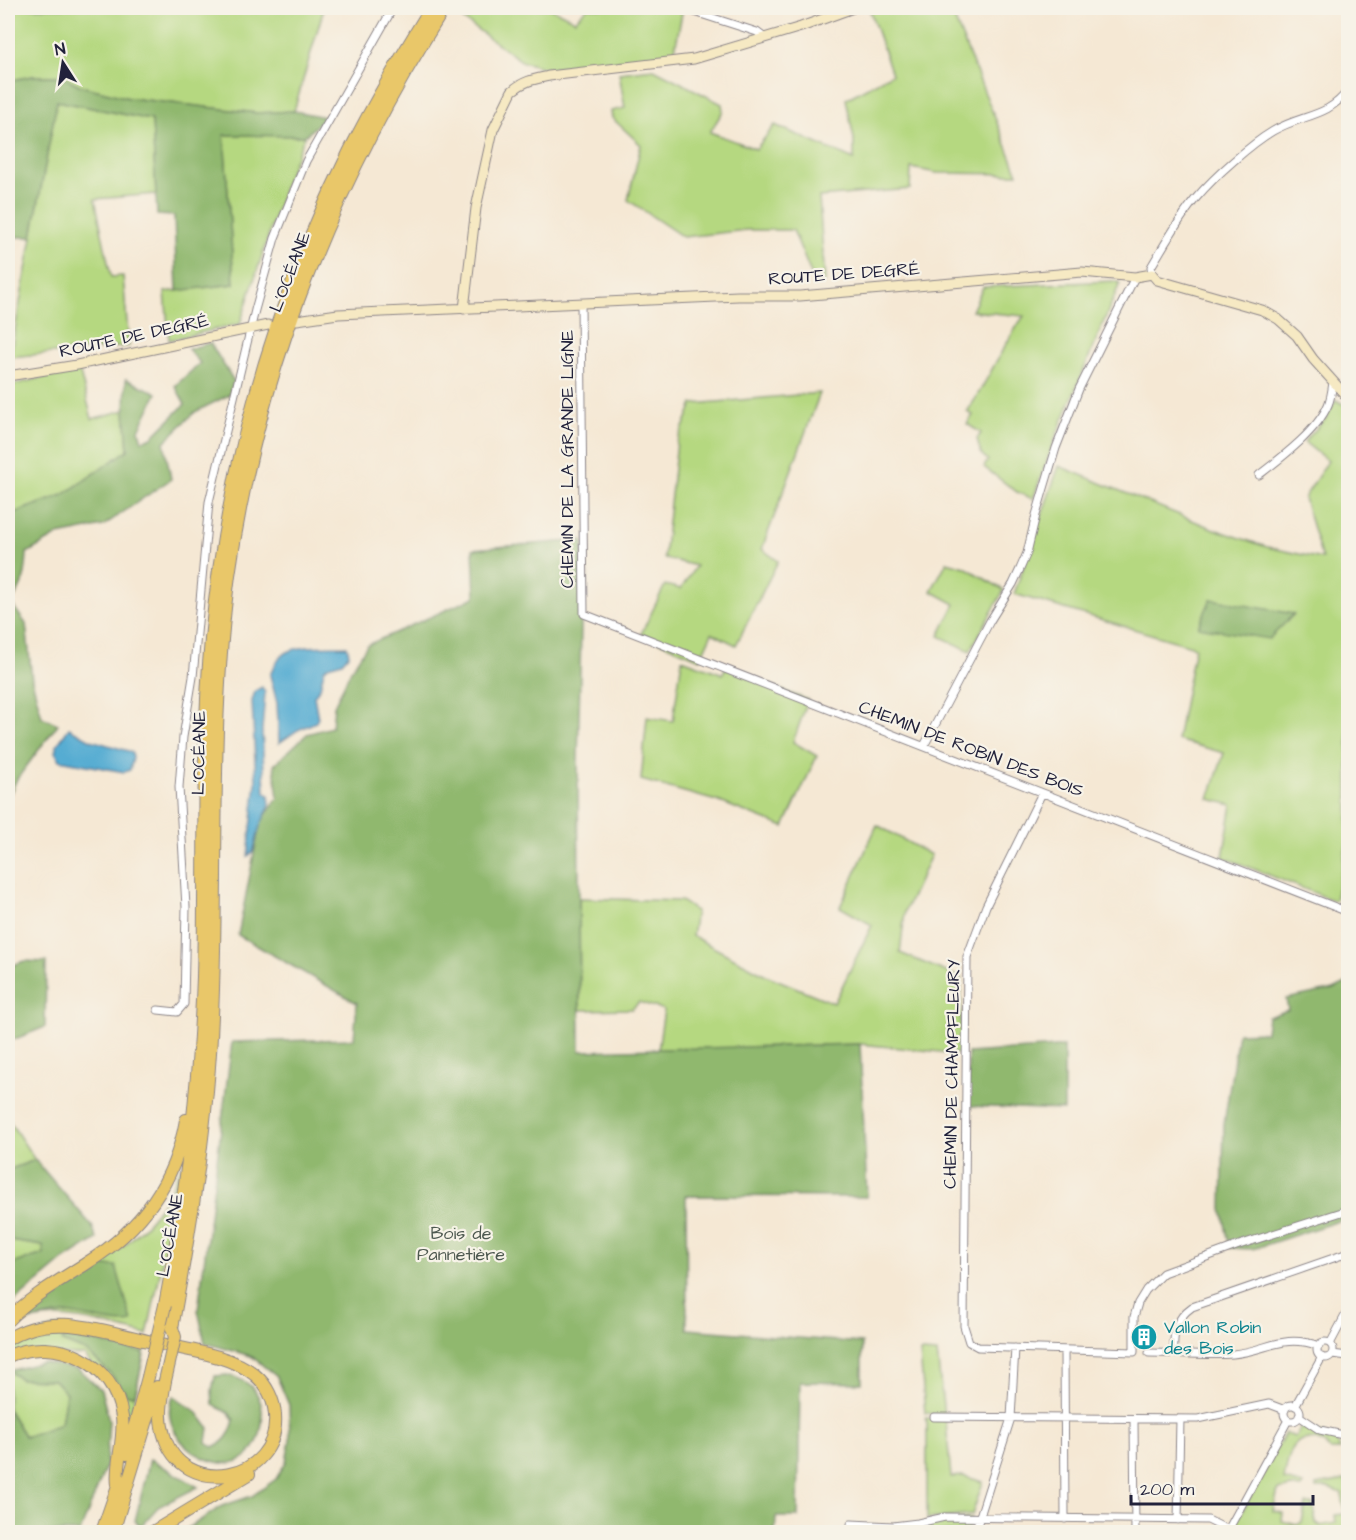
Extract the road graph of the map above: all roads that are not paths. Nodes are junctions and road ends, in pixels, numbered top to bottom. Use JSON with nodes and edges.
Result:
{"nodes":[{"id":1,"x":393,"y":8,"type":"edge"},
{"id":2,"x":431,"y":8,"type":"edge"},
{"id":3,"x":444,"y":8,"type":"edge"},
{"id":4,"x":682,"y":8,"type":"edge"},
{"id":5,"x":853,"y":8,"type":"edge"},
{"id":6,"x":765,"y":38,"type":"junction"},
{"id":7,"x":1348,"y":90,"type":"edge"},
{"id":8,"x":1152,"y":274,"type":"junction"},
{"id":9,"x":1135,"y":277,"type":"junction"},
{"id":10,"x":581,"y":303,"type":"junction"},
{"id":11,"x":464,"y":309,"type":"junction"},
{"id":12,"x":297,"y":320,"type":"dead end"},
{"id":13,"x":268,"y":325,"type":"dead end"},
{"id":14,"x":252,"y":328,"type":"junction"},
{"id":15,"x":8,"y":376,"type":"edge"},
{"id":16,"x":1332,"y":382,"type":"junction"},
{"id":17,"x":1348,"y":398,"type":"edge"},
{"id":18,"x":1259,"y":475,"type":"dead end"},
{"id":19,"x":584,"y":615,"type":"joint"},
{"id":20,"x":924,"y":746,"type":"junction"},
{"id":21,"x":1042,"y":793,"type":"junction"},
{"id":22,"x":1348,"y":912,"type":"edge"},
{"id":23,"x":158,"y":1010,"type":"dead end"},
{"id":24,"x":200,"y":1035,"type":"junction"},
{"id":25,"x":1348,"y":1209,"type":"edge"},
{"id":26,"x":1348,"y":1253,"type":"edge"},
{"id":27,"x":170,"y":1306,"type":"junction"},
{"id":28,"x":1348,"y":1310,"type":"edge"},
{"id":29,"x":8,"y":1320,"type":"edge"},
{"id":30,"x":8,"y":1334,"type":"edge"},
{"id":31,"x":8,"y":1339,"type":"edge"},
{"id":32,"x":1330,"y":1344,"type":"junction"},
{"id":33,"x":1319,"y":1346,"type":"junction"},
{"id":34,"x":1015,"y":1348,"type":"junction"},
{"id":35,"x":1064,"y":1350,"type":"junction"},
{"id":36,"x":1149,"y":1353,"type":"dead end"},
{"id":37,"x":1174,"y":1353,"type":"junction"},
{"id":38,"x":1332,"y":1354,"type":"junction"},
{"id":39,"x":8,"y":1356,"type":"edge"},
{"id":40,"x":1348,"y":1356,"type":"edge"},
{"id":41,"x":1322,"y":1357,"type":"junction"},
{"id":42,"x":157,"y":1379,"type":"junction"},
{"id":43,"x":1294,"y":1406,"type":"junction"},
{"id":44,"x":1285,"y":1410,"type":"junction"},
{"id":45,"x":1299,"y":1416,"type":"junction"},
{"id":46,"x":934,"y":1417,"type":"dead end"},
{"id":47,"x":1011,"y":1418,"type":"junction"},
{"id":48,"x":1065,"y":1418,"type":"junction"},
{"id":49,"x":1134,"y":1419,"type":"junction"},
{"id":50,"x":1180,"y":1419,"type":"junction"},
{"id":51,"x":1288,"y":1420,"type":"junction"},
{"id":52,"x":1348,"y":1437,"type":"edge"},
{"id":53,"x":118,"y":1485,"type":"junction"},
{"id":54,"x":979,"y":1517,"type":"junction"},
{"id":55,"x":1065,"y":1519,"type":"junction"},
{"id":56,"x":1135,"y":1520,"type":"junction"},
{"id":57,"x":1178,"y":1520,"type":"junction"},
{"id":58,"x":851,"y":1524,"type":"dead end"},
{"id":59,"x":1227,"y":1531,"type":"edge"},
{"id":60,"x":102,"y":1533,"type":"edge"},
{"id":61,"x":113,"y":1533,"type":"edge"},
{"id":62,"x":153,"y":1533,"type":"edge"},
{"id":63,"x":975,"y":1533,"type":"edge"},
{"id":64,"x":1135,"y":1533,"type":"edge"}],
"edges":[{"from":1,"to":14,"type":"street"},
{"from":2,"to":24,"type":"highway","name":"L’OCÉANE"},
{"from":3,"to":27,"type":"highway","name":"L’OCÉANE"},
{"from":4,"to":6,"type":"street"},
{"from":5,"to":6,"type":"street"},
{"from":6,"to":11,"type":"street"},
{"from":7,"to":8,"type":"street"},
{"from":8,"to":9,"type":"street","name":"ROUTE DE DEGRÉ"},
{"from":8,"to":16,"type":"street"},
{"from":9,"to":10,"type":"street","name":"ROUTE DE DEGRÉ"},
{"from":9,"to":20,"type":"street"},
{"from":10,"to":11,"type":"street","name":"ROUTE DE DEGRÉ"},
{"from":10,"to":19,"type":"street","name":"CHEMIN DE LA GRANDE LIGNE"},
{"from":11,"to":12,"type":"street","name":"ROUTE DE DEGRÉ"},
{"from":13,"to":14,"type":"street","name":"ROUTE DE DEGRÉ"},
{"from":14,"to":15,"type":"street","name":"ROUTE DE DEGRÉ"},
{"from":14,"to":23,"type":"street"},
{"from":16,"to":17,"type":"street"},
{"from":16,"to":18,"type":"street"},
{"from":19,"to":20,"type":"street","name":"CHEMIN DE ROBIN DES BOIS"},
{"from":20,"to":21,"type":"street","name":"CHEMIN DE ROBIN DES BOIS"},
{"from":21,"to":22,"type":"street","name":"CHEMIN DE ROBIN DES BOIS"},
{"from":21,"to":34,"type":"street","name":"CHEMIN DE CHAMPFLEURY"},
{"from":24,"to":27,"type":"highway","name":"L’OCÉANE"},
{"from":24,"to":29,"type":"highway"},
{"from":25,"to":35,"type":"street"},
{"from":26,"to":37,"type":"street"},
{"from":27,"to":42,"type":"highway","name":"L’OCÉANE","bridge":true},
{"from":27,"to":42,"type":"highway","name":"L’OCÉANE"},
{"from":28,"to":32,"type":"street"},
{"from":30,"to":62,"type":"highway"},
{"from":31,"to":42,"type":"highway"},
{"from":32,"to":33,"type":"street"},
{"from":32,"to":38,"type":"street"},
{"from":33,"to":37,"type":"street"},
{"from":33,"to":41,"type":"street"},
{"from":34,"to":35,"type":"street"},
{"from":34,"to":47,"type":"street"},
{"from":35,"to":48,"type":"street"},
{"from":36,"to":37,"type":"street"},
{"from":38,"to":40,"type":"street"},
{"from":38,"to":41,"type":"street"},
{"from":39,"to":53,"type":"highway"},
{"from":41,"to":43,"type":"street"},
{"from":42,"to":53,"type":"highway","name":"L’OCÉANE"},
{"from":42,"to":61,"type":"highway","name":"L’OCÉANE"},
{"from":43,"to":44,"type":"street"},
{"from":43,"to":45,"type":"street"},
{"from":44,"to":50,"type":"street"},
{"from":44,"to":51,"type":"street"},
{"from":45,"to":51,"type":"street"},
{"from":45,"to":52,"type":"street"},
{"from":46,"to":47,"type":"street"},
{"from":47,"to":48,"type":"street"},
{"from":47,"to":54,"type":"street"},
{"from":48,"to":49,"type":"street"},
{"from":48,"to":55,"type":"street"},
{"from":49,"to":50,"type":"street"},
{"from":49,"to":56,"type":"street"},
{"from":50,"to":57,"type":"street"},
{"from":51,"to":59,"type":"street"},
{"from":53,"to":60,"type":"highway","name":"L’OCÉANE"},
{"from":54,"to":55,"type":"street"},
{"from":54,"to":58,"type":"street"},
{"from":54,"to":63,"type":"street"},
{"from":55,"to":56,"type":"street"},
{"from":56,"to":57,"type":"street"},
{"from":56,"to":64,"type":"street"},
{"from":57,"to":59,"type":"street"}]}
